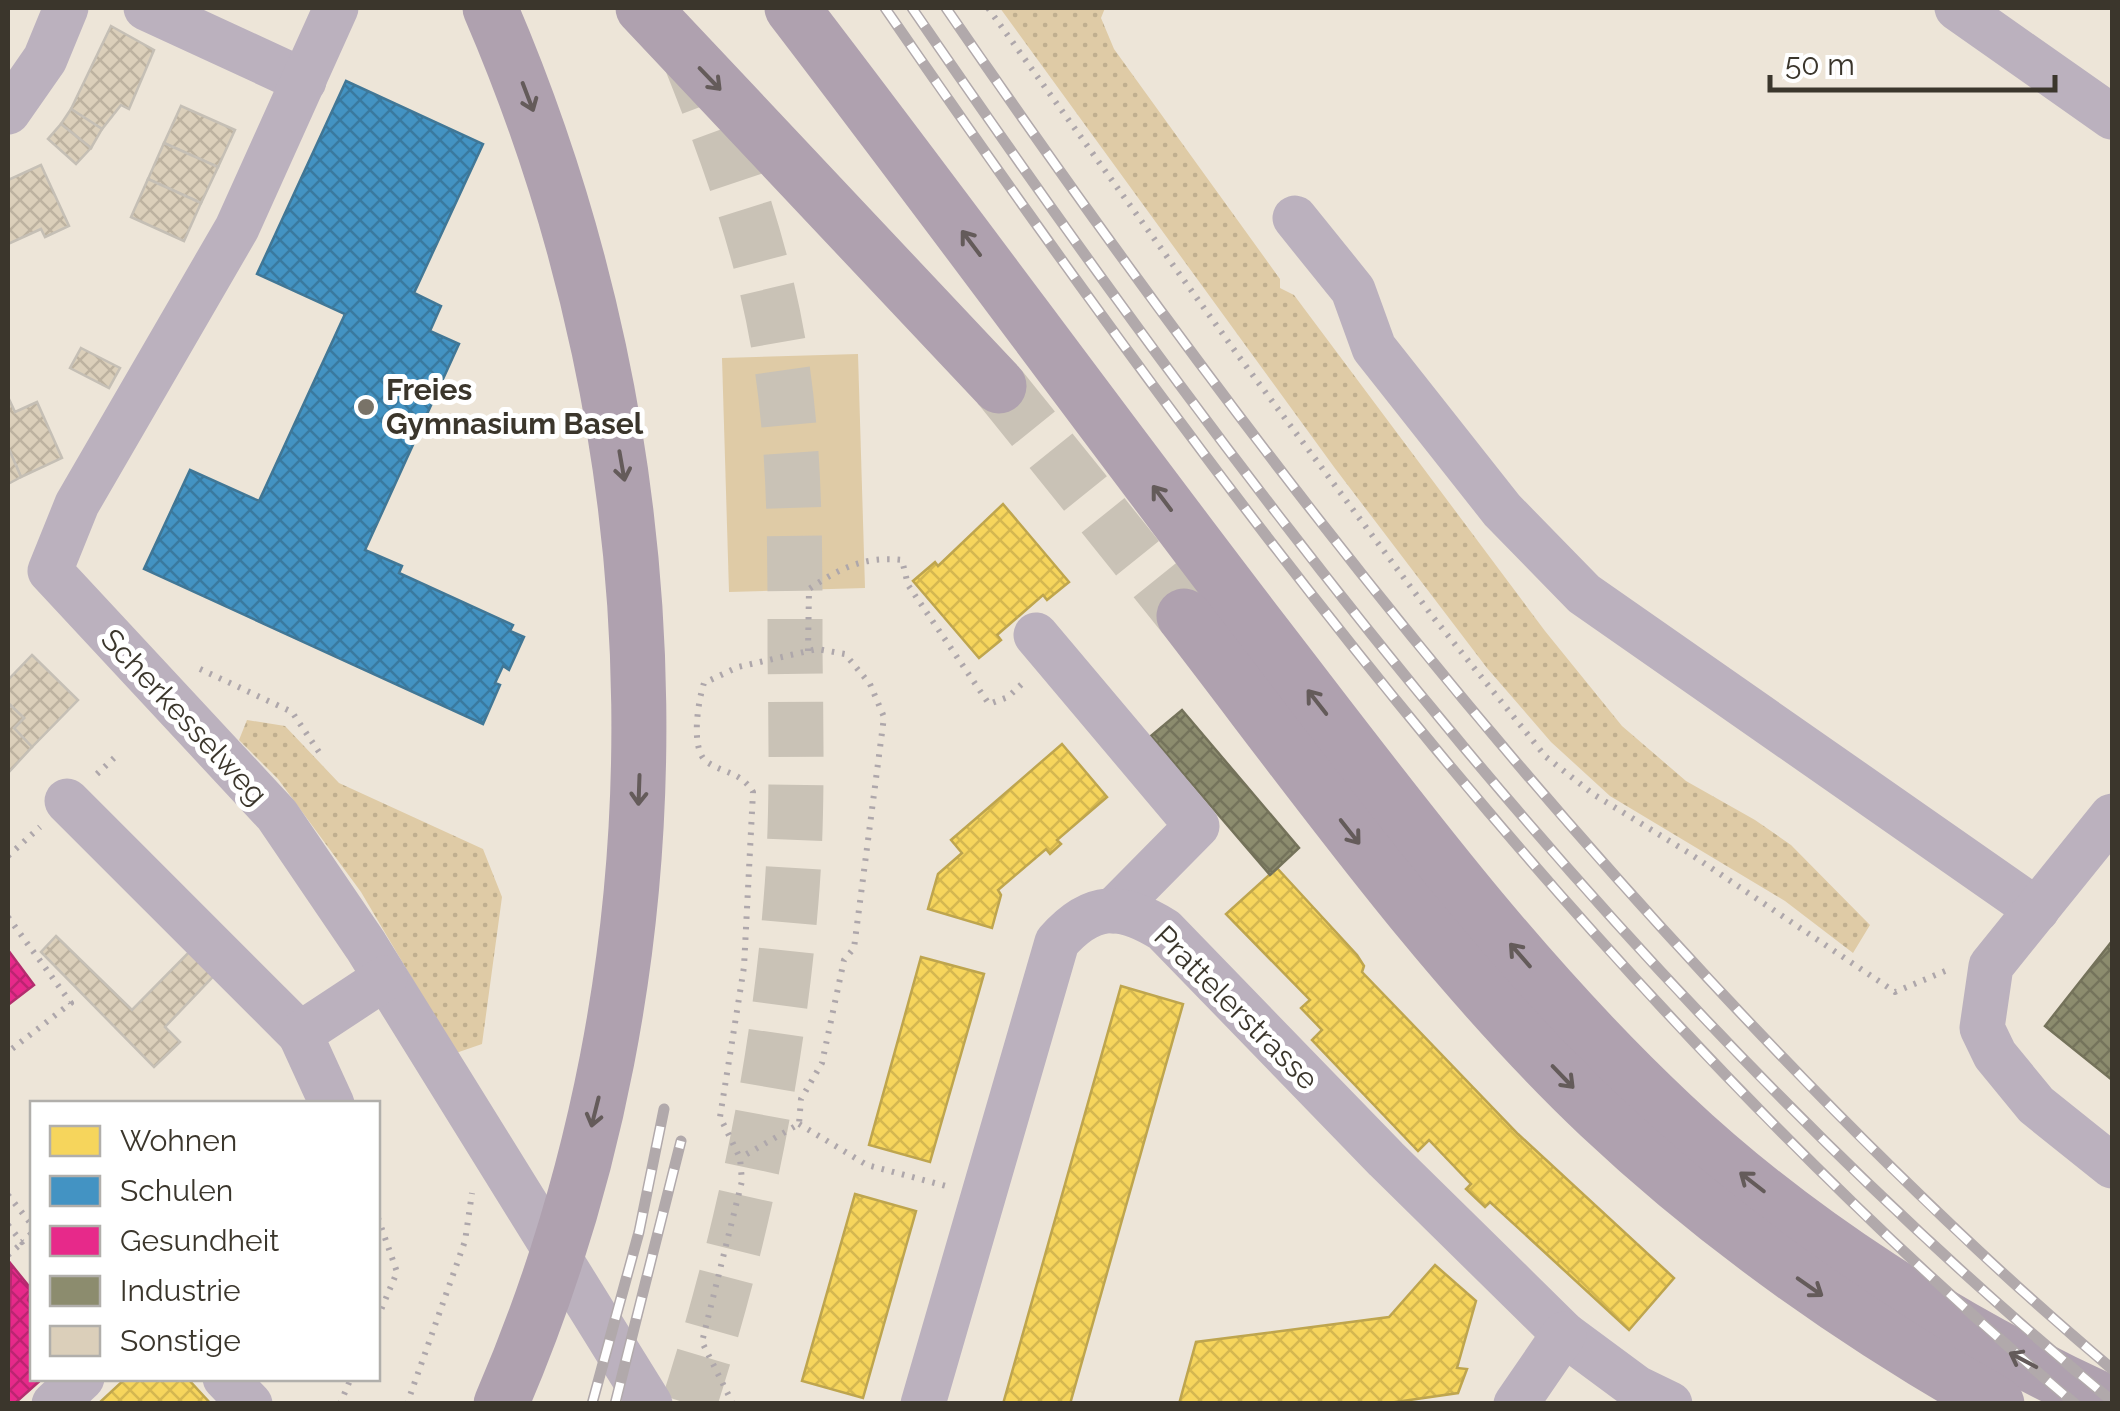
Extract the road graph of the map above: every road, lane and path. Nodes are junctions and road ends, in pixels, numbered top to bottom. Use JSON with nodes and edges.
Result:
{"nodes":[{"id":1,"x":66,"y":8,"type":"edge"},
{"id":2,"x":146,"y":8,"type":"edge"},
{"id":3,"x":336,"y":8,"type":"edge"},
{"id":4,"x":490,"y":8,"type":"edge"},
{"id":5,"x":643,"y":8,"type":"edge"},
{"id":6,"x":792,"y":8,"type":"edge"},
{"id":7,"x":988,"y":8,"type":"edge"},
{"id":8,"x":1957,"y":8,"type":"edge"},
{"id":9,"x":304,"y":81,"type":"junction"},
{"id":10,"x":8,"y":112,"type":"edge"},
{"id":11,"x":2112,"y":117,"type":"edge"},
{"id":12,"x":1295,"y":218,"type":"dead end"},
{"id":13,"x":999,"y":386,"type":"tunnel mouth"},
{"id":14,"x":1184,"y":616,"type":"tunnel mouth"},
{"id":15,"x":1045,"y":645,"type":"joint"},
{"id":16,"x":808,"y":651,"type":"junction"},
{"id":17,"x":146,"y":677,"type":"junction"},
{"id":18,"x":319,"y":752,"type":"dead end"},
{"id":19,"x":67,"y":802,"type":"dead end"},
{"id":20,"x":2108,"y":831,"type":"edge"},
{"id":21,"x":2037,"y":910,"type":"junction"},
{"id":22,"x":1113,"y":911,"type":"junction"},
{"id":23,"x":8,"y":917,"type":"edge"},
{"id":24,"x":1991,"y":966,"type":"junction"},
{"id":25,"x":385,"y":978,"type":"junction"},
{"id":26,"x":300,"y":1034,"type":"junction"},
{"id":27,"x":8,"y":1052,"type":"edge"},
{"id":28,"x":331,"y":1101,"type":"edge"},
{"id":29,"x":799,"y":1124,"type":"junction"},
{"id":30,"x":490,"y":1147,"type":"junction"},
{"id":31,"x":740,"y":1158,"type":"junction"},
{"id":32,"x":2112,"y":1166,"type":"edge"},
{"id":33,"x":8,"y":1196,"type":"edge"},
{"id":34,"x":980,"y":1196,"type":"junction"},
{"id":35,"x":380,"y":1223,"type":"edge"},
{"id":36,"x":30,"y":1224,"type":"edge"},
{"id":37,"x":8,"y":1226,"type":"edge"},
{"id":38,"x":30,"y":1236,"type":"edge"},
{"id":39,"x":22,"y":1242,"type":"junction"},
{"id":40,"x":8,"y":1255,"type":"edge"},
{"id":41,"x":380,"y":1312,"type":"edge"},
{"id":42,"x":1564,"y":1334,"type":"junction"},
{"id":43,"x":79,"y":1381,"type":"edge"},
{"id":44,"x":228,"y":1381,"type":"edge"},
{"id":45,"x":54,"y":1404,"type":"edge"},
{"id":46,"x":250,"y":1404,"type":"edge"},
{"id":47,"x":406,"y":1404,"type":"edge"},
{"id":48,"x":501,"y":1404,"type":"edge"},
{"id":49,"x":650,"y":1404,"type":"edge"},
{"id":50,"x":733,"y":1404,"type":"edge"},
{"id":51,"x":923,"y":1404,"type":"edge"},
{"id":52,"x":1516,"y":1404,"type":"edge"},
{"id":53,"x":1670,"y":1404,"type":"edge"},
{"id":54,"x":1998,"y":1404,"type":"edge"},
{"id":55,"x":2110,"y":1404,"type":"edge"}],
"edges":[{"from":1,"to":10,"type":"street"},
{"from":2,"to":9,"type":"street"},
{"from":3,"to":9,"type":"street","name":"Scherkesselweg"},
{"from":4,"to":48,"type":"highway","one_way":true},
{"from":5,"to":13,"type":"highway","one_way":true},
{"from":55,"to":6,"type":"highway","one_way":true},
{"from":7,"to":24,"type":"path"},
{"from":8,"to":11,"type":"street"},
{"from":9,"to":17,"type":"street","name":"Scherkesselweg"},
{"from":12,"to":21,"type":"street"},
{"from":14,"to":54,"type":"highway","one_way":true},
{"from":15,"to":16,"type":"path"},
{"from":15,"to":22,"type":"street"},
{"from":16,"to":29,"type":"path"},
{"from":16,"to":31,"type":"path"},
{"from":17,"to":18,"type":"path"},
{"from":17,"to":25,"type":"street","name":"Scherkesselweg"},
{"from":19,"to":26,"type":"street"},
{"from":20,"to":21,"type":"street"},
{"from":21,"to":24,"type":"street"},
{"from":22,"to":34,"type":"street"},
{"from":22,"to":42,"type":"street","name":"Prattelerstrasse"},
{"from":23,"to":27,"type":"path"},
{"from":24,"to":32,"type":"street"},
{"from":25,"to":26,"type":"street"},
{"from":25,"to":30,"type":"street","name":"Scherkesselweg"},
{"from":26,"to":28,"type":"street"},
{"from":29,"to":31,"type":"path"},
{"from":29,"to":34,"type":"path"},
{"from":30,"to":47,"type":"path"},
{"from":30,"to":49,"type":"street","name":"Scherkesselweg"},
{"from":31,"to":50,"type":"path"},
{"from":33,"to":36,"type":"path"},
{"from":34,"to":51,"type":"street"},
{"from":35,"to":41,"type":"path"},
{"from":37,"to":39,"type":"path"},
{"from":38,"to":39,"type":"path"},
{"from":39,"to":40,"type":"path"},
{"from":42,"to":52,"type":"street"},
{"from":42,"to":53,"type":"street","name":"Prattelerstrasse"},
{"from":43,"to":45,"type":"street"},
{"from":44,"to":46,"type":"street"}]}
